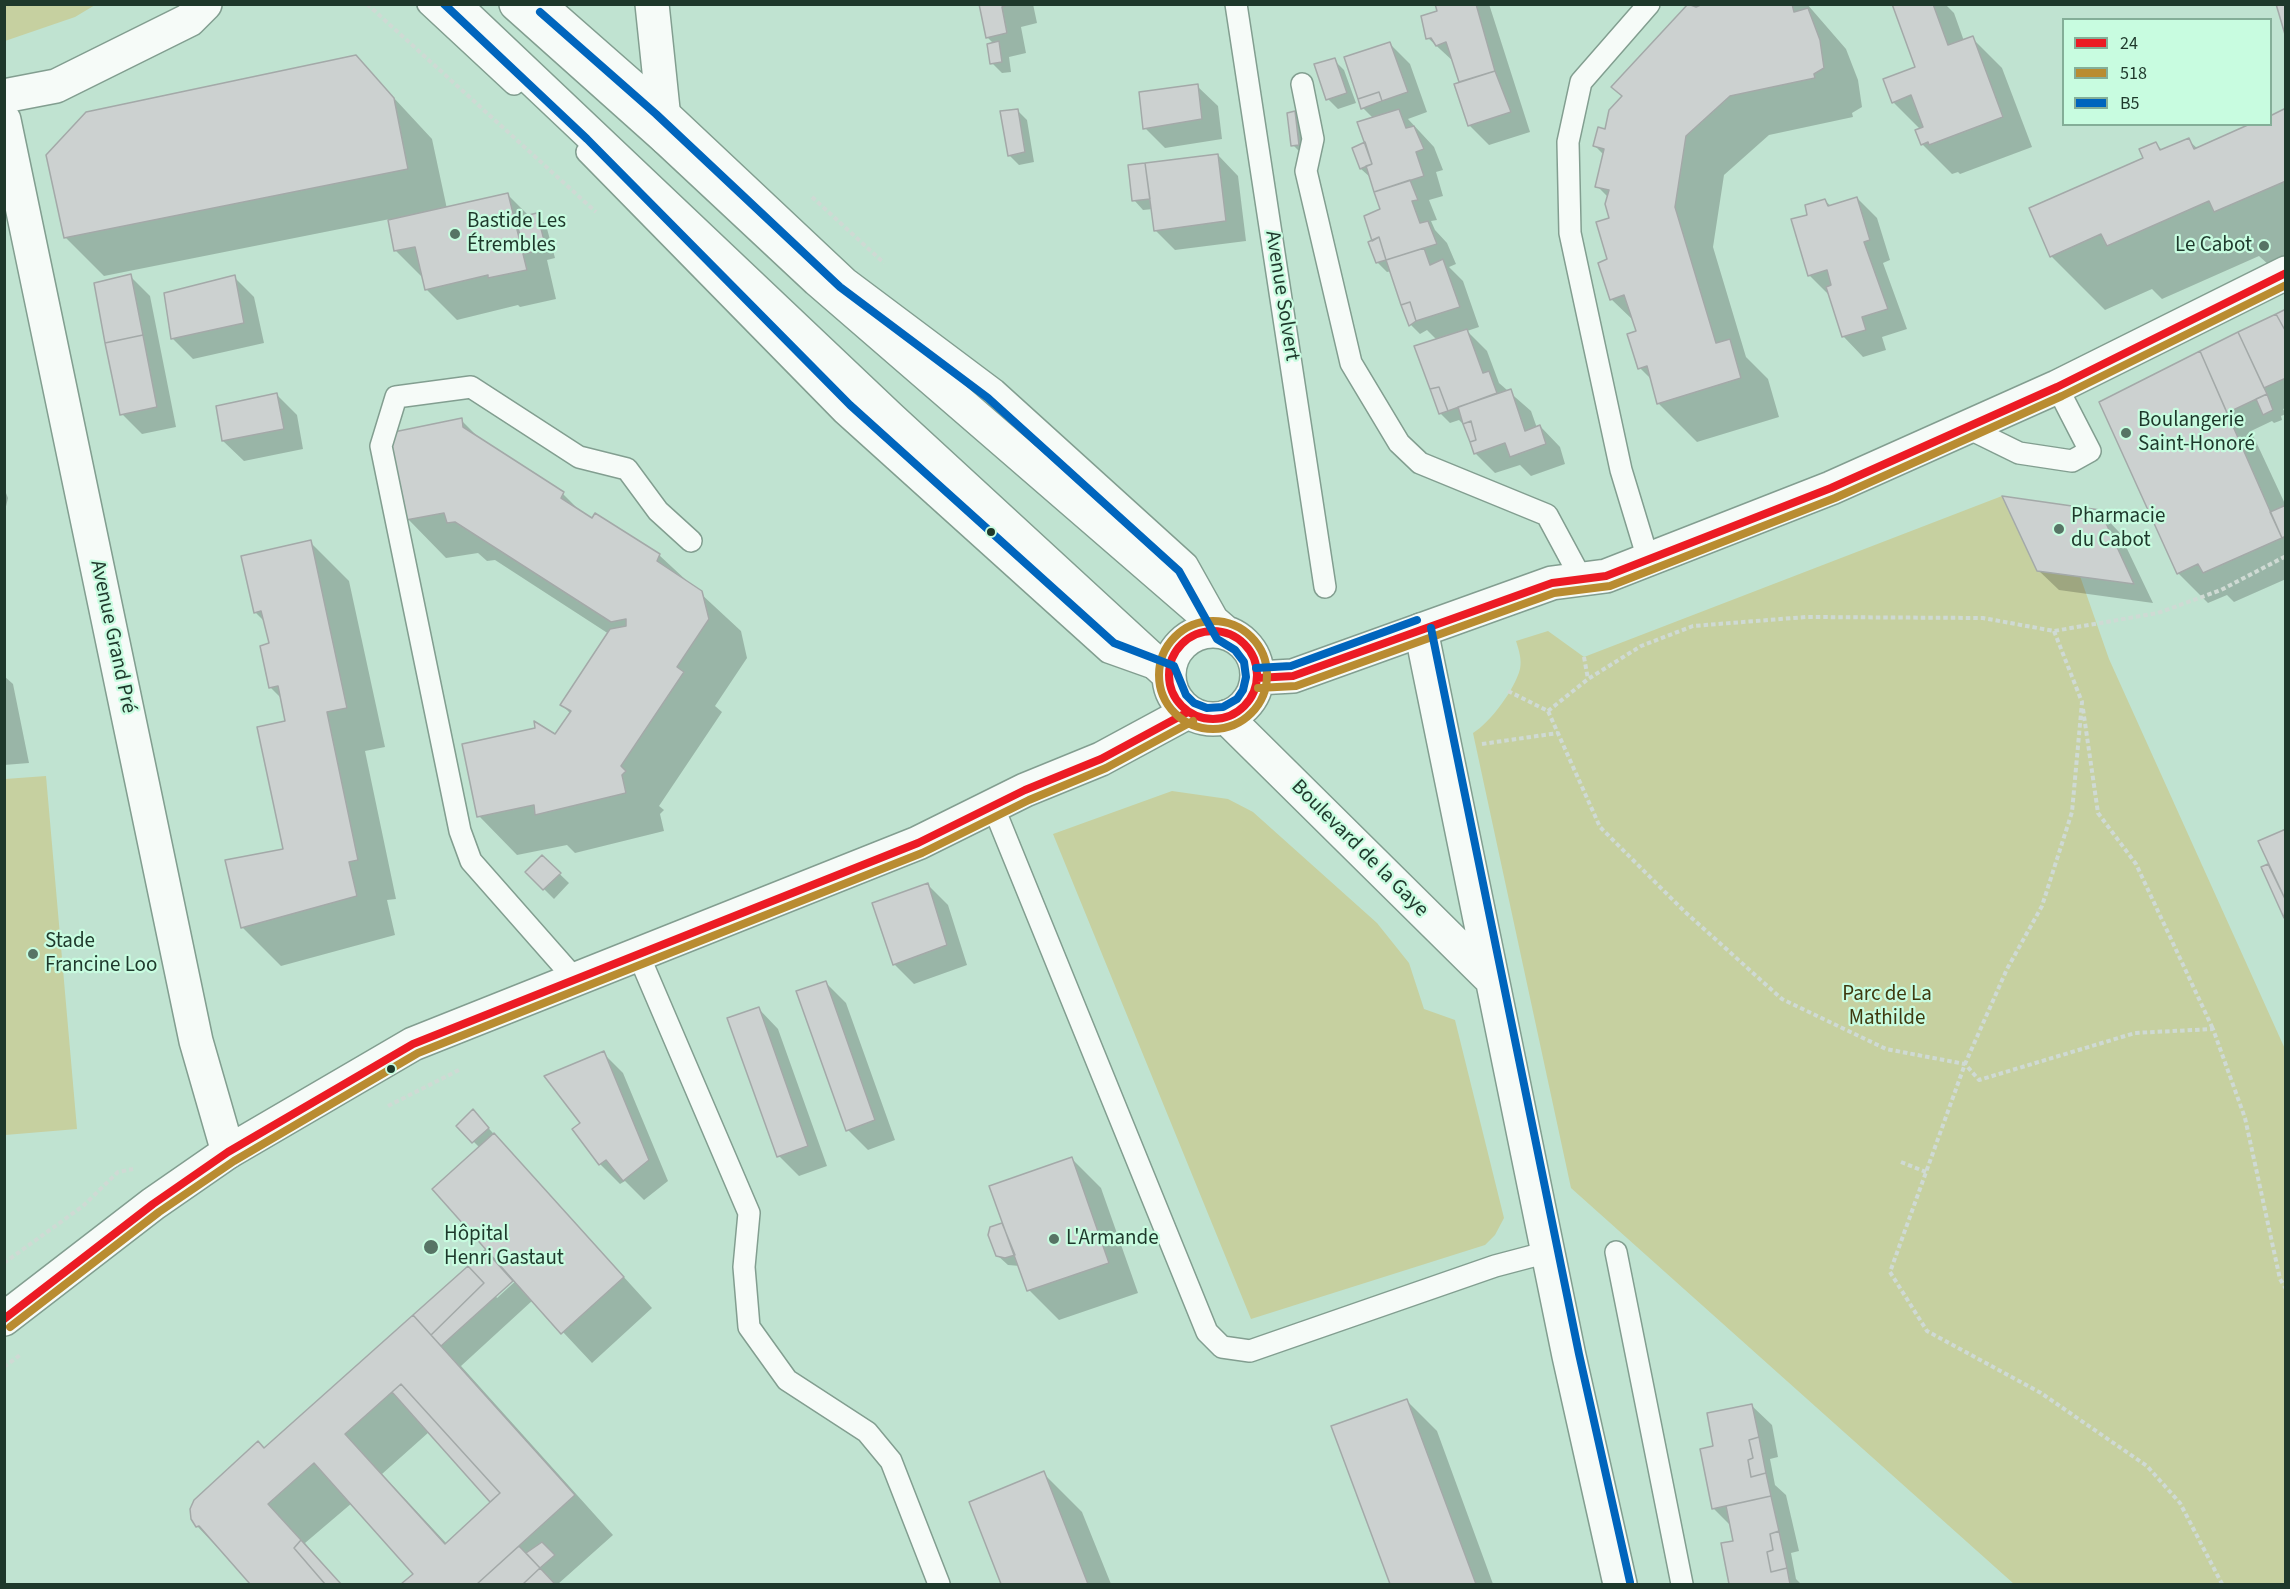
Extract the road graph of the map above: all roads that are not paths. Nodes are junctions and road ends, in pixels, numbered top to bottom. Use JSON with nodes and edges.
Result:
{"nodes":[{"id":1,"x":205,"y":4,"type":"edge"},
{"id":2,"x":428,"y":4,"type":"edge"},
{"id":3,"x":453,"y":4,"type":"edge"},
{"id":4,"x":516,"y":4,"type":"edge"},
{"id":5,"x":547,"y":4,"type":"edge"},
{"id":6,"x":652,"y":4,"type":"edge"},
{"id":7,"x":1236,"y":4,"type":"edge"},
{"id":8,"x":1649,"y":4,"type":"edge"},
{"id":9,"x":1302,"y":84,"type":"dead end"},
{"id":10,"x":4,"y":96,"type":"edge"},
{"id":11,"x":663,"y":106,"type":"junction"},
{"id":12,"x":4,"y":120,"type":"edge"},
{"id":13,"x":666,"y":138,"type":"junction"},
{"id":14,"x":2286,"y":273,"type":"edge"},
{"id":15,"x":2057,"y":387,"type":"junction"},
{"id":16,"x":1966,"y":427,"type":"junction"},
{"id":17,"x":691,"y":541,"type":"dead end"},
{"id":18,"x":1648,"y":559,"type":"junction"},
{"id":19,"x":1582,"y":580,"type":"junction"},
{"id":20,"x":1325,"y":587,"type":"dead end"},
{"id":21,"x":1421,"y":630,"type":"junction"},
{"id":22,"x":1226,"y":633,"type":"junction"},
{"id":23,"x":1168,"y":674,"type":"junction"},
{"id":24,"x":1257,"y":678,"type":"junction"},
{"id":25,"x":1188,"y":712,"type":"junction"},
{"id":26,"x":1226,"y":717,"type":"junction"},
{"id":27,"x":993,"y":806,"type":"junction"},
{"id":28,"x":640,"y":953,"type":"junction"},
{"id":29,"x":575,"y":979,"type":"junction"},
{"id":30,"x":1492,"y":981,"type":"junction"},
{"id":31,"x":228,"y":1152,"type":"junction"},
{"id":32,"x":1548,"y":1252,"type":"junction"},
{"id":33,"x":1616,"y":1252,"type":"dead end"},
{"id":34,"x":4,"y":1319,"type":"edge"},
{"id":35,"x":939,"y":1584,"type":"edge"},
{"id":36,"x":1620,"y":1584,"type":"edge"},
{"id":37,"x":1682,"y":1584,"type":"edge"}],
"edges":[{"from":1,"to":10,"type":"street"},
{"from":2,"to":23,"type":"lane"},
{"from":3,"to":23,"type":"street"},
{"from":4,"to":13,"type":"street"},
{"from":5,"to":11,"type":"lane"},
{"from":6,"to":11,"type":"street"},
{"from":7,"to":20,"type":"lane","name":"Avenue Solvert"},
{"from":8,"to":18,"type":"lane"},
{"from":9,"to":19,"type":"lane"},
{"from":11,"to":13,"type":"street"},
{"from":11,"to":22,"type":"lane"},
{"from":12,"to":31,"type":"street","name":"Avenue Grand Pré"},
{"from":13,"to":22,"type":"street"},
{"from":14,"to":15,"type":"street"},
{"from":15,"to":16,"type":"street"},
{"from":15,"to":16,"type":"lane"},
{"from":16,"to":18,"type":"street"},
{"from":17,"to":29,"type":"lane"},
{"from":18,"to":19,"type":"street"},
{"from":19,"to":21,"type":"street"},
{"from":21,"to":24,"type":"street"},
{"from":21,"to":30,"type":"street"},
{"from":22,"to":23,"type":"street"},
{"from":22,"to":24,"type":"street"},
{"from":23,"to":25,"type":"street"},
{"from":24,"to":26,"type":"street"},
{"from":25,"to":26,"type":"street"},
{"from":25,"to":27,"type":"street"},
{"from":26,"to":30,"type":"street","name":"Boulevard de la Gaye"},
{"from":27,"to":28,"type":"street"},
{"from":27,"to":32,"type":"lane"},
{"from":28,"to":29,"type":"street"},
{"from":28,"to":35,"type":"lane"},
{"from":29,"to":31,"type":"street"},
{"from":30,"to":32,"type":"street"},
{"from":31,"to":34,"type":"street"},
{"from":32,"to":36,"type":"street"},
{"from":33,"to":37,"type":"lane"}]}
